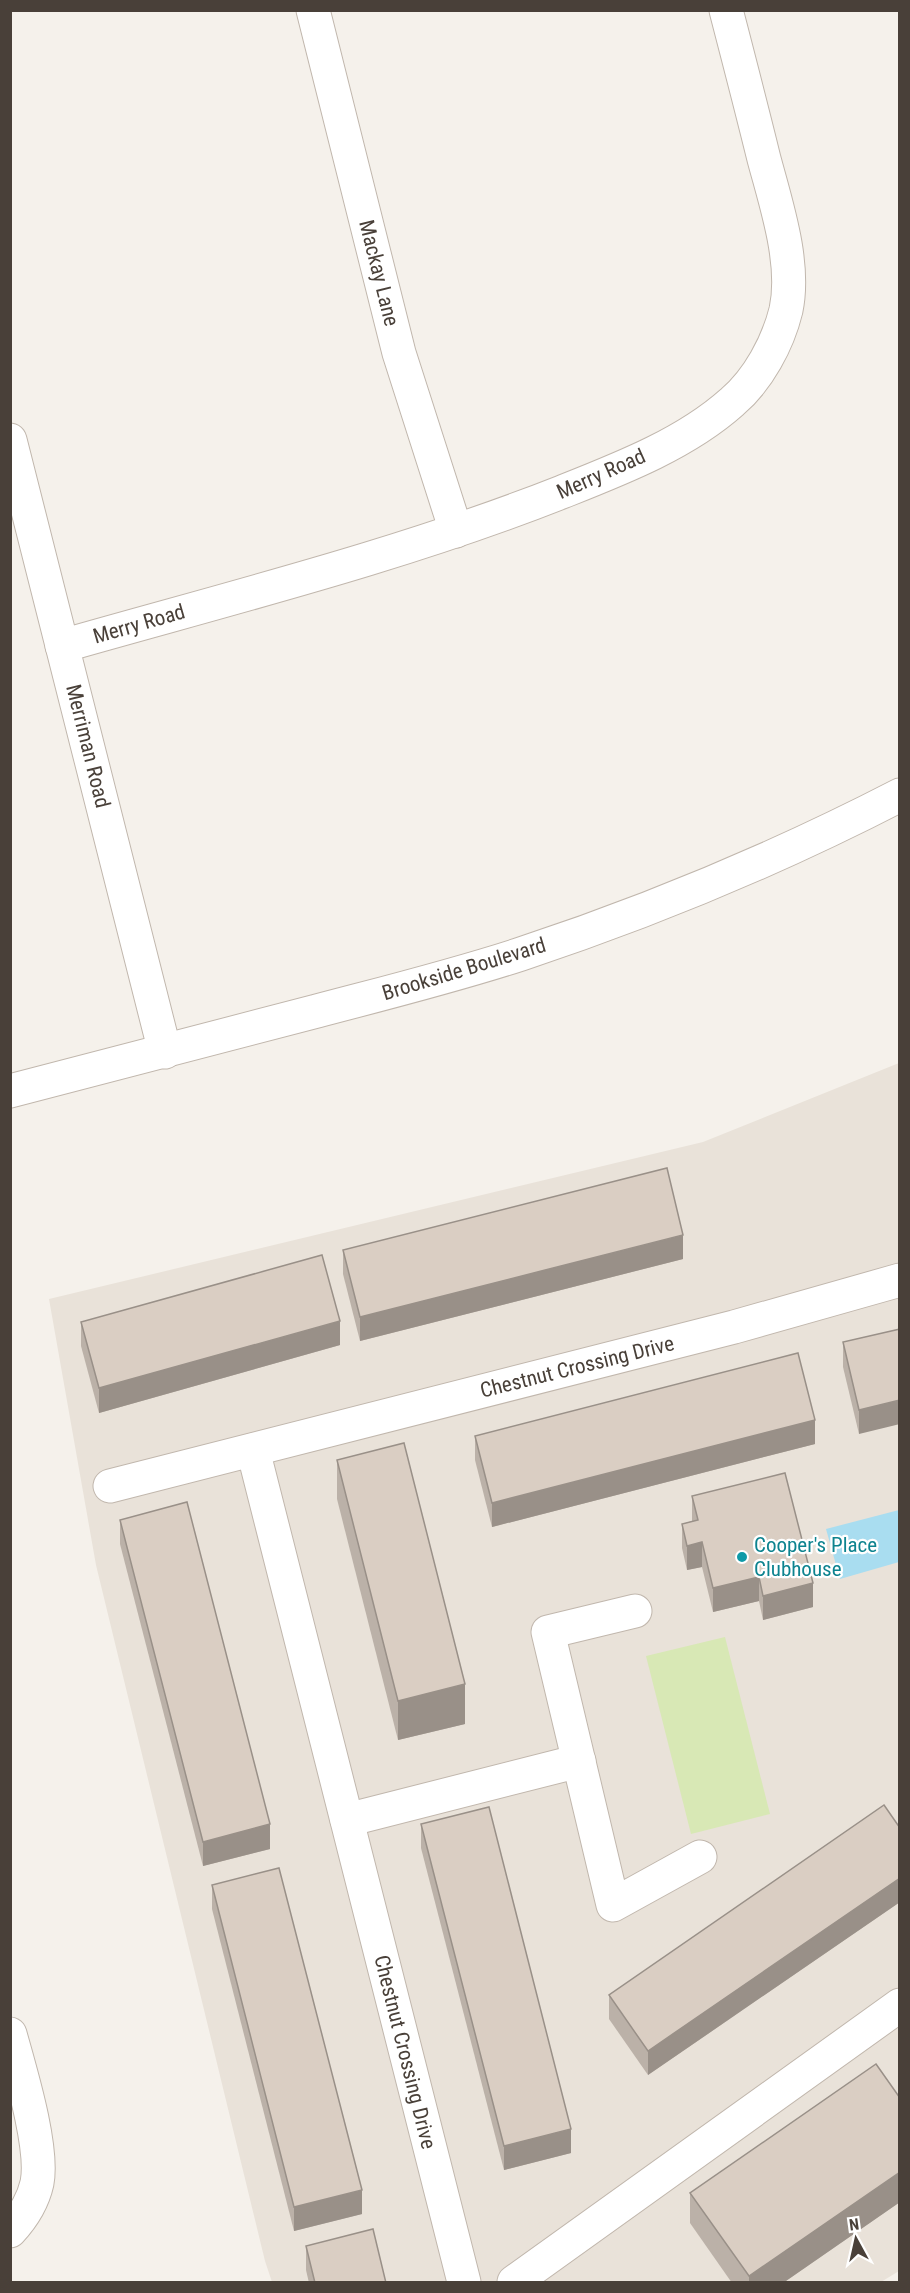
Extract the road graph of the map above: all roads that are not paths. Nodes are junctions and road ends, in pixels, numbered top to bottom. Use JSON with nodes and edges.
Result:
{"nodes":[{"id":1,"x":313,"y":10,"type":"edge"},
{"id":2,"x":726,"y":10,"type":"edge"},
{"id":3,"x":10,"y":440,"type":"edge"},
{"id":4,"x":456,"y":531,"type":"junction"},
{"id":5,"x":63,"y":646,"type":"junction"},
{"id":6,"x":900,"y":795,"type":"edge"},
{"id":7,"x":165,"y":1052,"type":"junction"},
{"id":8,"x":10,"y":1091,"type":"edge"},
{"id":9,"x":900,"y":1280,"type":"edge"},
{"id":10,"x":253,"y":1450,"type":"junction"},
{"id":11,"x":110,"y":1486,"type":"dead end"},
{"id":12,"x":635,"y":1611,"type":"dead end"},
{"id":13,"x":579,"y":1761,"type":"junction"},
{"id":14,"x":347,"y":1820,"type":"junction"},
{"id":15,"x":700,"y":1857,"type":"dead end"},
{"id":16,"x":896,"y":2017,"type":"edge"},
{"id":17,"x":10,"y":2034,"type":"edge"},
{"id":18,"x":10,"y":2231,"type":"edge"},
{"id":19,"x":464,"y":2283,"type":"edge"},
{"id":20,"x":514,"y":2283,"type":"edge"}],
"edges":[{"from":1,"to":4,"type":"street","name":"Mackay Lane"},
{"from":2,"to":4,"type":"street","name":"Merry Road"},
{"from":3,"to":5,"type":"street","name":"Merriman Road"},
{"from":4,"to":5,"type":"street","name":"Merry Road"},
{"from":5,"to":7,"type":"street","name":"Merriman Road"},
{"from":6,"to":7,"type":"street","name":"Brookside Boulevard"},
{"from":7,"to":8,"type":"street","name":"Brookside Boulevard"},
{"from":9,"to":10,"type":"street","name":"Chestnut Crossing Drive"},
{"from":10,"to":11,"type":"street","name":"Chestnut Crossing Drive"},
{"from":10,"to":14,"type":"street","name":"Chestnut Crossing Drive"},
{"from":12,"to":13,"type":"street"},
{"from":13,"to":14,"type":"street"},
{"from":13,"to":15,"type":"street"},
{"from":14,"to":19,"type":"street","name":"Chestnut Crossing Drive"},
{"from":16,"to":20,"type":"street"},
{"from":17,"to":18,"type":"street"}]}
